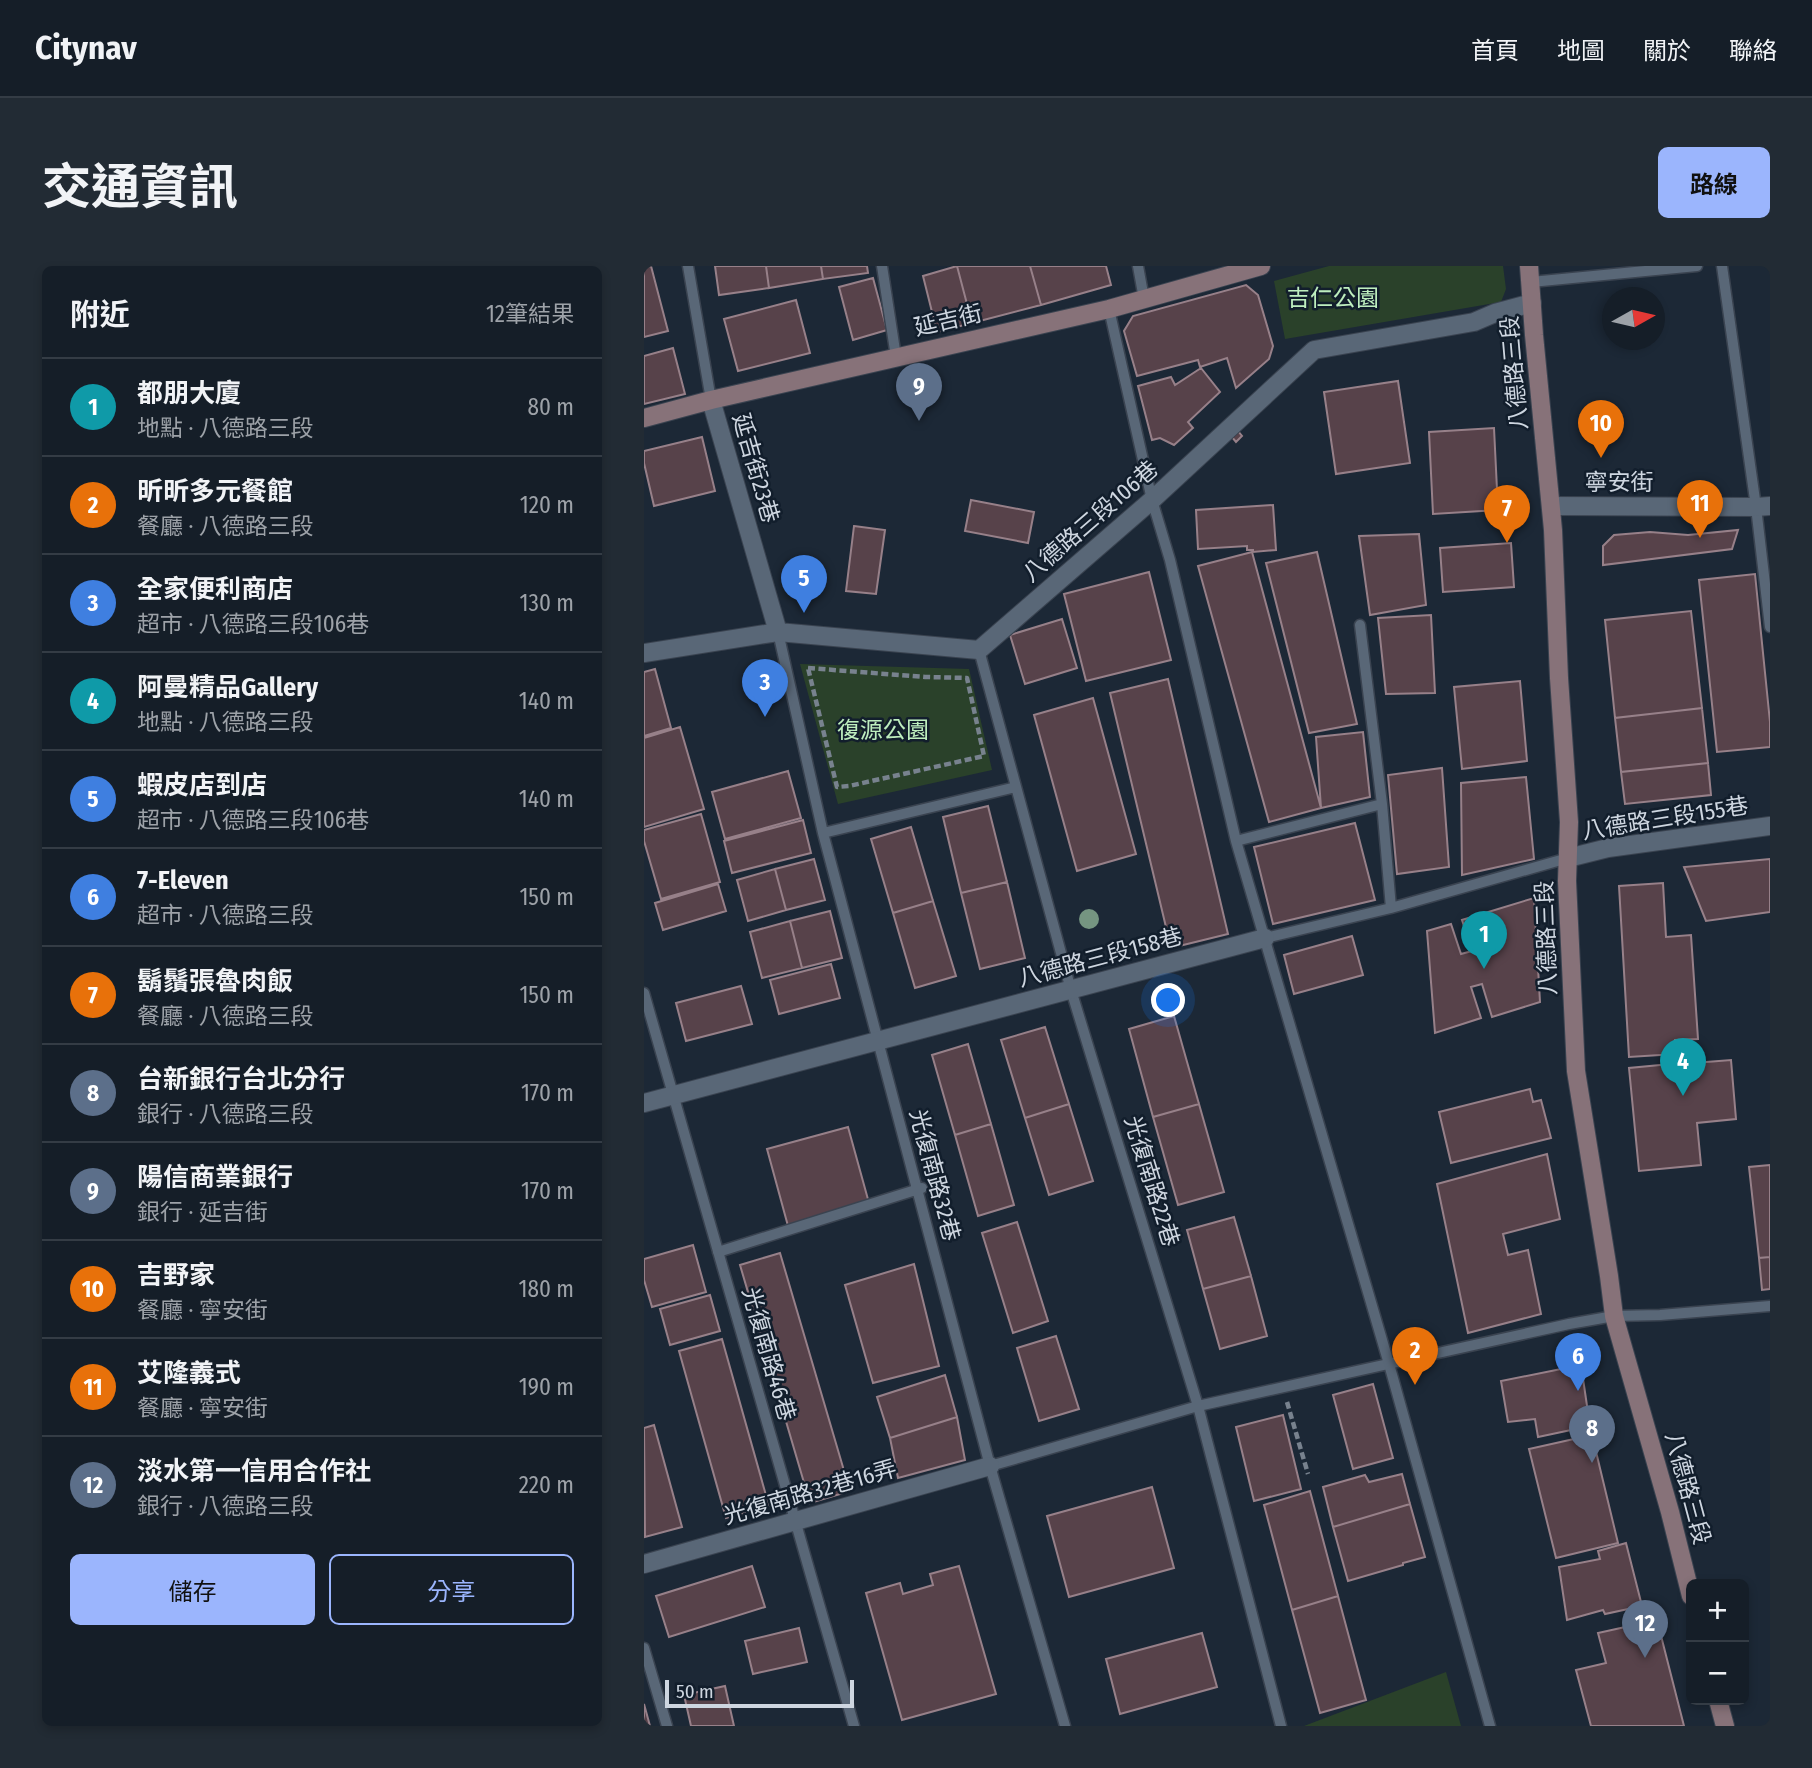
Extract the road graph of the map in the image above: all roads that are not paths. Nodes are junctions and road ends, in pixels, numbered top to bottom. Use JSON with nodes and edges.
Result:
{"nodes":[{"id":1,"x":688,"y":266,"type":"edge"},
{"id":2,"x":881,"y":266,"type":"edge"},
{"id":3,"x":1138,"y":266,"type":"edge"},
{"id":4,"x":1261,"y":266,"type":"edge"},
{"id":5,"x":1696,"y":266,"type":"edge"},
{"id":6,"x":1722,"y":266,"type":"edge"},
{"id":7,"x":1530,"y":274,"type":"edge"},
{"id":8,"x":1144,"y":299,"type":"junction"},
{"id":9,"x":1532,"y":303,"type":"junction"},
{"id":10,"x":1109,"y":309,"type":"junction"},
{"id":11,"x":896,"y":357,"type":"junction"},
{"id":12,"x":711,"y":400,"type":"junction"},
{"id":13,"x":644,"y":418,"type":"edge"},
{"id":14,"x":1152,"y":500,"type":"junction"},
{"id":15,"x":1551,"y":506,"type":"junction"},
{"id":16,"x":1763,"y":506,"type":"edge"},
{"id":17,"x":1360,"y":625,"type":"dead end"},
{"id":18,"x":1770,"y":627,"type":"edge"},
{"id":19,"x":778,"y":632,"type":"junction"},
{"id":20,"x":979,"y":650,"type":"junction"},
{"id":21,"x":644,"y":653,"type":"edge"},
{"id":22,"x":1016,"y":786,"type":"junction"},
{"id":23,"x":1381,"y":804,"type":"junction"},
{"id":24,"x":1770,"y":827,"type":"edge"},
{"id":25,"x":823,"y":833,"type":"junction"},
{"id":26,"x":1236,"y":842,"type":"junction"},
{"id":27,"x":1568,"y":858,"type":"junction"},
{"id":28,"x":1391,"y":908,"type":"junction"},
{"id":29,"x":1265,"y":938,"type":"junction"},
{"id":30,"x":1071,"y":990,"type":"junction"},
{"id":31,"x":644,"y":993,"type":"edge"},
{"id":32,"x":878,"y":1041,"type":"junction"},
{"id":33,"x":673,"y":1096,"type":"junction"},
{"id":34,"x":644,"y":1103,"type":"edge"},
{"id":35,"x":920,"y":1189,"type":"junction"},
{"id":36,"x":718,"y":1252,"type":"junction"},
{"id":37,"x":1770,"y":1306,"type":"edge"},
{"id":38,"x":1614,"y":1316,"type":"junction"},
{"id":39,"x":1390,"y":1364,"type":"junction"},
{"id":40,"x":1198,"y":1406,"type":"junction"},
{"id":41,"x":990,"y":1466,"type":"junction"},
{"id":42,"x":795,"y":1521,"type":"junction"},
{"id":43,"x":644,"y":1564,"type":"edge"},
{"id":44,"x":1687,"y":1579,"type":"edge"},
{"id":45,"x":644,"y":1648,"type":"edge"},
{"id":46,"x":1719,"y":1705,"type":"edge"},
{"id":47,"x":667,"y":1726,"type":"edge"},
{"id":48,"x":854,"y":1726,"type":"edge"},
{"id":49,"x":1065,"y":1726,"type":"edge"},
{"id":50,"x":1281,"y":1726,"type":"edge"},
{"id":51,"x":1490,"y":1726,"type":"edge"},
{"id":52,"x":1725,"y":1726,"type":"edge"}],
"edges":[{"from":1,"to":12,"type":"lane"},
{"from":2,"to":11,"type":"lane"},
{"from":3,"to":8,"type":"lane"},
{"from":4,"to":8,"type":"street","name":"延吉街"},
{"from":5,"to":7,"type":"lane"},
{"from":6,"to":16,"type":"lane"},
{"from":7,"to":9,"type":"street","name":"八德路三段"},
{"from":8,"to":10,"type":"street","name":"延吉街"},
{"from":9,"to":14,"type":"street","name":"八德路三段106巷"},
{"from":9,"to":15,"type":"street","name":"八德路三段"},
{"from":10,"to":11,"type":"street","name":"延吉街"},
{"from":10,"to":14,"type":"lane"},
{"from":11,"to":12,"type":"street","name":"延吉街"},
{"from":12,"to":13,"type":"street","name":"延吉街"},
{"from":12,"to":19,"type":"street","name":"延吉街23巷"},
{"from":14,"to":20,"type":"street","name":"八德路三段106巷"},
{"from":14,"to":26,"type":"lane"},
{"from":15,"to":16,"type":"street","name":"寧安街"},
{"from":15,"to":27,"type":"street","name":"八德路三段"},
{"from":16,"to":18,"type":"lane"},
{"from":17,"to":23,"type":"lane"},
{"from":19,"to":20,"type":"street"},
{"from":19,"to":21,"type":"street"},
{"from":19,"to":25,"type":"lane","name":"光復南路32巷"},
{"from":20,"to":22,"type":"lane","name":"光復南路22巷"},
{"from":22,"to":25,"type":"lane"},
{"from":22,"to":30,"type":"lane","name":"光復南路22巷"},
{"from":23,"to":26,"type":"lane"},
{"from":23,"to":28,"type":"lane"},
{"from":24,"to":27,"type":"street","name":"八德路三段155巷"},
{"from":25,"to":32,"type":"lane","name":"光復南路32巷"},
{"from":26,"to":29,"type":"lane"},
{"from":27,"to":28,"type":"lane","name":"八德路三段158巷"},
{"from":27,"to":38,"type":"street","name":"八德路三段"},
{"from":28,"to":29,"type":"lane","name":"八德路三段158巷"},
{"from":29,"to":30,"type":"street","name":"八德路三段158巷"},
{"from":29,"to":39,"type":"lane"},
{"from":30,"to":32,"type":"street","name":"八德路三段158巷"},
{"from":30,"to":40,"type":"lane","name":"光復南路22巷"},
{"from":31,"to":33,"type":"lane","name":"光復南路46巷"},
{"from":32,"to":33,"type":"street","name":"八德路三段158巷"},
{"from":32,"to":35,"type":"lane","name":"光復南路32巷"},
{"from":33,"to":34,"type":"street","name":"八德路三段158巷"},
{"from":33,"to":36,"type":"lane","name":"光復南路46巷"},
{"from":35,"to":36,"type":"lane"},
{"from":35,"to":41,"type":"lane","name":"光復南路32巷"},
{"from":36,"to":42,"type":"lane","name":"光復南路46巷"},
{"from":37,"to":38,"type":"lane"},
{"from":38,"to":39,"type":"lane"},
{"from":38,"to":44,"type":"street","name":"八德路三段"},
{"from":39,"to":40,"type":"lane"},
{"from":39,"to":51,"type":"lane"},
{"from":40,"to":41,"type":"lane"},
{"from":40,"to":50,"type":"lane","name":"光復南路22巷"},
{"from":41,"to":42,"type":"street","name":"光復南路32巷16弄"},
{"from":41,"to":49,"type":"lane","name":"光復南路32巷"},
{"from":42,"to":43,"type":"street","name":"光復南路32巷16弄"},
{"from":42,"to":48,"type":"lane","name":"光復南路46巷"},
{"from":45,"to":47,"type":"lane"},
{"from":46,"to":52,"type":"street"}]}
